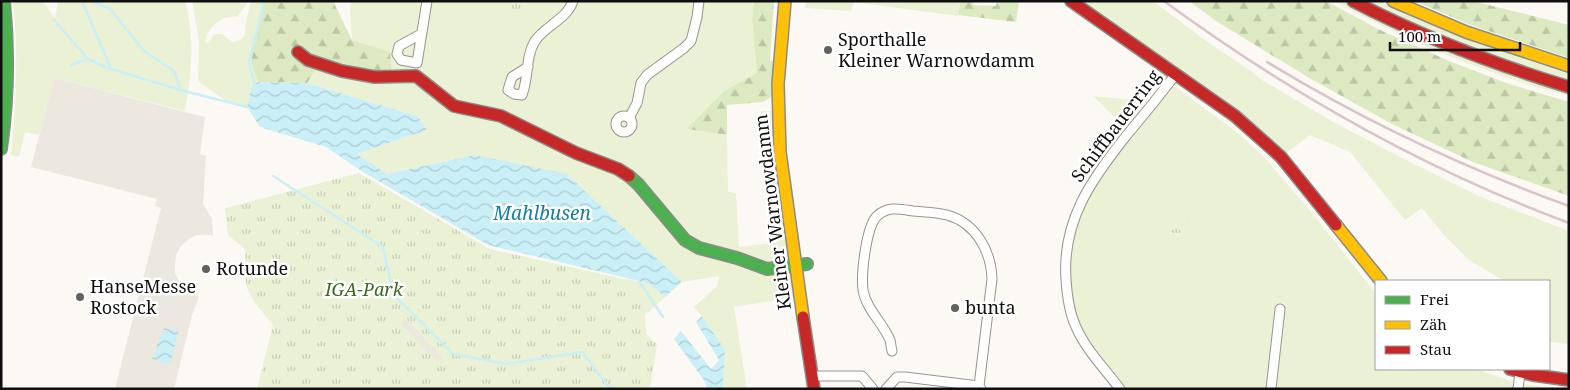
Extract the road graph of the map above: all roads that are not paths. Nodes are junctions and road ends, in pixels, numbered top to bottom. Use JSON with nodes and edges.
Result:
{"nodes":[{"id":1,"x":4,"y":1,"type":"edge"},
{"id":2,"x":427,"y":1,"type":"edge"},
{"id":3,"x":573,"y":1,"type":"edge"},
{"id":4,"x":699,"y":1,"type":"edge"},
{"id":5,"x":785,"y":1,"type":"edge"},
{"id":6,"x":1072,"y":1,"type":"edge"},
{"id":7,"x":1353,"y":1,"type":"edge"},
{"id":8,"x":1393,"y":1,"type":"edge"},
{"id":9,"x":421,"y":34,"type":"dead end"},
{"id":10,"x":298,"y":52,"type":"dead end"},
{"id":11,"x":1569,"y":66,"type":"edge"},
{"id":12,"x":528,"y":67,"type":"dead end"},
{"id":13,"x":1176,"y":74,"type":"junction"},
{"id":14,"x":1569,"y":87,"type":"edge"},
{"id":15,"x":630,"y":118,"type":"dead end"},
{"id":16,"x":1,"y":149,"type":"edge"},
{"id":17,"x":807,"y":264,"type":"dead end"},
{"id":18,"x":795,"y":265,"type":"junction"},
{"id":19,"x":1380,"y":280,"type":"edge"},
{"id":20,"x":1280,"y":309,"type":"dead end"},
{"id":21,"x":892,"y":352,"type":"dead end"},
{"id":22,"x":1515,"y":370,"type":"edge"},
{"id":23,"x":812,"y":376,"type":"junction"},
{"id":24,"x":1569,"y":380,"type":"edge"},
{"id":25,"x":980,"y":387,"type":"edge"},
{"id":26,"x":814,"y":389,"type":"edge"},
{"id":27,"x":874,"y":389,"type":"edge"},
{"id":28,"x":886,"y":389,"type":"edge"},
{"id":29,"x":1120,"y":389,"type":"edge"},
{"id":30,"x":1271,"y":389,"type":"edge"},
{"id":31,"x":1518,"y":389,"type":"edge"}],
"edges":[{"from":1,"to":16,"type":"main road"},
{"from":2,"to":9,"type":"street"},
{"from":3,"to":12,"type":"street"},
{"from":4,"to":15,"type":"street"},
{"from":5,"to":18,"type":"main road","name":"Kleiner Warnowdamm"},
{"from":6,"to":13,"type":"main road"},
{"from":7,"to":14,"type":"main road"},
{"from":8,"to":11,"type":"main road"},
{"from":10,"to":18,"type":"main road"},
{"from":13,"to":19,"type":"main road"},
{"from":13,"to":29,"type":"street","name":"Schiffbauerring"},
{"from":17,"to":18,"type":"main road"},
{"from":18,"to":23,"type":"main road","name":"Kleiner Warnowdamm"},
{"from":20,"to":30,"type":"street"},
{"from":21,"to":25,"type":"street"},
{"from":22,"to":24,"type":"main road"},
{"from":22,"to":31,"type":"street"},
{"from":23,"to":26,"type":"main road","name":"Kleiner Warnowdamm"},
{"from":23,"to":27,"type":"street"},
{"from":25,"to":28,"type":"street"}]}
